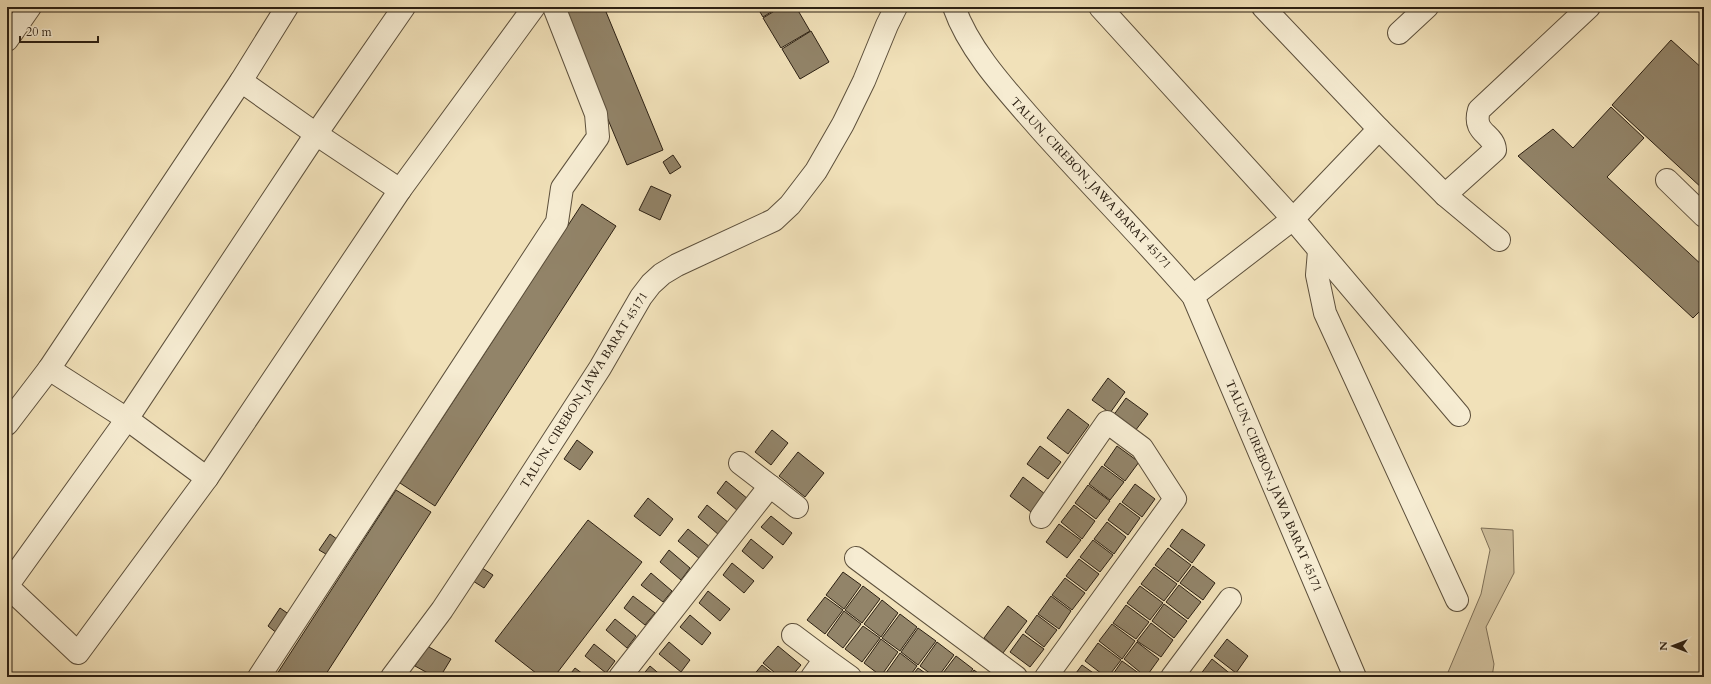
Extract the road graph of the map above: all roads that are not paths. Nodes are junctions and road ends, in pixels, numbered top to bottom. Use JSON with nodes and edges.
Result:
{"nodes":[{"id":1,"x":30,"y":7,"type":"edge"},
{"id":2,"x":287,"y":7,"type":"edge"},
{"id":3,"x":404,"y":7,"type":"edge"},
{"id":4,"x":534,"y":7,"type":"edge"},
{"id":5,"x":554,"y":7,"type":"edge"},
{"id":6,"x":896,"y":7,"type":"edge"},
{"id":7,"x":954,"y":7,"type":"edge"},
{"id":8,"x":1100,"y":7,"type":"edge"},
{"id":9,"x":1263,"y":7,"type":"edge"},
{"id":10,"x":1427,"y":7,"type":"edge"},
{"id":11,"x":1589,"y":7,"type":"edge"},
{"id":12,"x":1399,"y":33,"type":"dead end"},
{"id":13,"x":7,"y":40,"type":"edge"},
{"id":14,"x":240,"y":81,"type":"junction"},
{"id":15,"x":1379,"y":130,"type":"junction"},
{"id":16,"x":316,"y":134,"type":"junction"},
{"id":17,"x":1667,"y":180,"type":"dead end"},
{"id":18,"x":400,"y":190,"type":"junction"},
{"id":19,"x":1445,"y":195,"type":"junction"},
{"id":20,"x":1704,"y":216,"type":"edge"},
{"id":21,"x":1293,"y":219,"type":"junction"},
{"id":22,"x":1499,"y":240,"type":"dead end"},
{"id":23,"x":1319,"y":251,"type":"junction"},
{"id":24,"x":1193,"y":296,"type":"junction"},
{"id":25,"x":49,"y":369,"type":"junction"},
{"id":26,"x":1459,"y":415,"type":"dead end"},
{"id":27,"x":127,"y":419,"type":"junction"},
{"id":28,"x":7,"y":424,"type":"edge"},
{"id":29,"x":740,"y":463,"type":"dead end"},
{"id":30,"x":207,"y":478,"type":"junction"},
{"id":31,"x":770,"y":486,"type":"junction"},
{"id":32,"x":797,"y":507,"type":"dead end"},
{"id":33,"x":1041,"y":517,"type":"dead end"},
{"id":34,"x":856,"y":558,"type":"dead end"},
{"id":35,"x":7,"y":586,"type":"edge"},
{"id":36,"x":1230,"y":599,"type":"dead end"},
{"id":37,"x":1457,"y":600,"type":"dead end"},
{"id":38,"x":793,"y":635,"type":"dead end"},
{"id":39,"x":826,"y":659,"type":"junction"},
{"id":40,"x":259,"y":677,"type":"edge"},
{"id":41,"x":392,"y":677,"type":"edge"},
{"id":42,"x":620,"y":677,"type":"edge"},
{"id":43,"x":812,"y":677,"type":"edge"},
{"id":44,"x":850,"y":677,"type":"edge"},
{"id":45,"x":1016,"y":677,"type":"edge"},
{"id":46,"x":1046,"y":677,"type":"edge"},
{"id":47,"x":1172,"y":677,"type":"edge"},
{"id":48,"x":1355,"y":677,"type":"edge"}],
"edges":[{"from":1,"to":13,"type":"street"},
{"from":2,"to":14,"type":"street"},
{"from":3,"to":16,"type":"street"},
{"from":4,"to":18,"type":"street"},
{"from":5,"to":40,"type":"street"},
{"from":6,"to":41,"type":"street","name":"TALUN, CIREBON, JAWA BARAT 45171"},
{"from":7,"to":24,"type":"street","name":"TALUN, CIREBON, JAWA BARAT 45171"},
{"from":8,"to":21,"type":"street"},
{"from":9,"to":15,"type":"street"},
{"from":10,"to":12,"type":"street"},
{"from":11,"to":19,"type":"street"},
{"from":14,"to":16,"type":"street"},
{"from":14,"to":25,"type":"street"},
{"from":15,"to":19,"type":"street"},
{"from":15,"to":21,"type":"street"},
{"from":16,"to":18,"type":"street"},
{"from":16,"to":27,"type":"street"},
{"from":17,"to":20,"type":"street"},
{"from":18,"to":30,"type":"street"},
{"from":19,"to":22,"type":"street"},
{"from":21,"to":23,"type":"street"},
{"from":21,"to":24,"type":"street"},
{"from":23,"to":26,"type":"street"},
{"from":23,"to":37,"type":"street"},
{"from":24,"to":48,"type":"street","name":"TALUN, CIREBON, JAWA BARAT 45171"},
{"from":25,"to":27,"type":"street"},
{"from":25,"to":28,"type":"street"},
{"from":27,"to":30,"type":"street"},
{"from":27,"to":35,"type":"street"},
{"from":29,"to":31,"type":"street"},
{"from":30,"to":35,"type":"street"},
{"from":31,"to":32,"type":"street"},
{"from":31,"to":42,"type":"street"},
{"from":33,"to":46,"type":"street"},
{"from":34,"to":45,"type":"street"},
{"from":36,"to":47,"type":"street"},
{"from":38,"to":39,"type":"street"},
{"from":39,"to":43,"type":"street"},
{"from":39,"to":44,"type":"street"}]}
